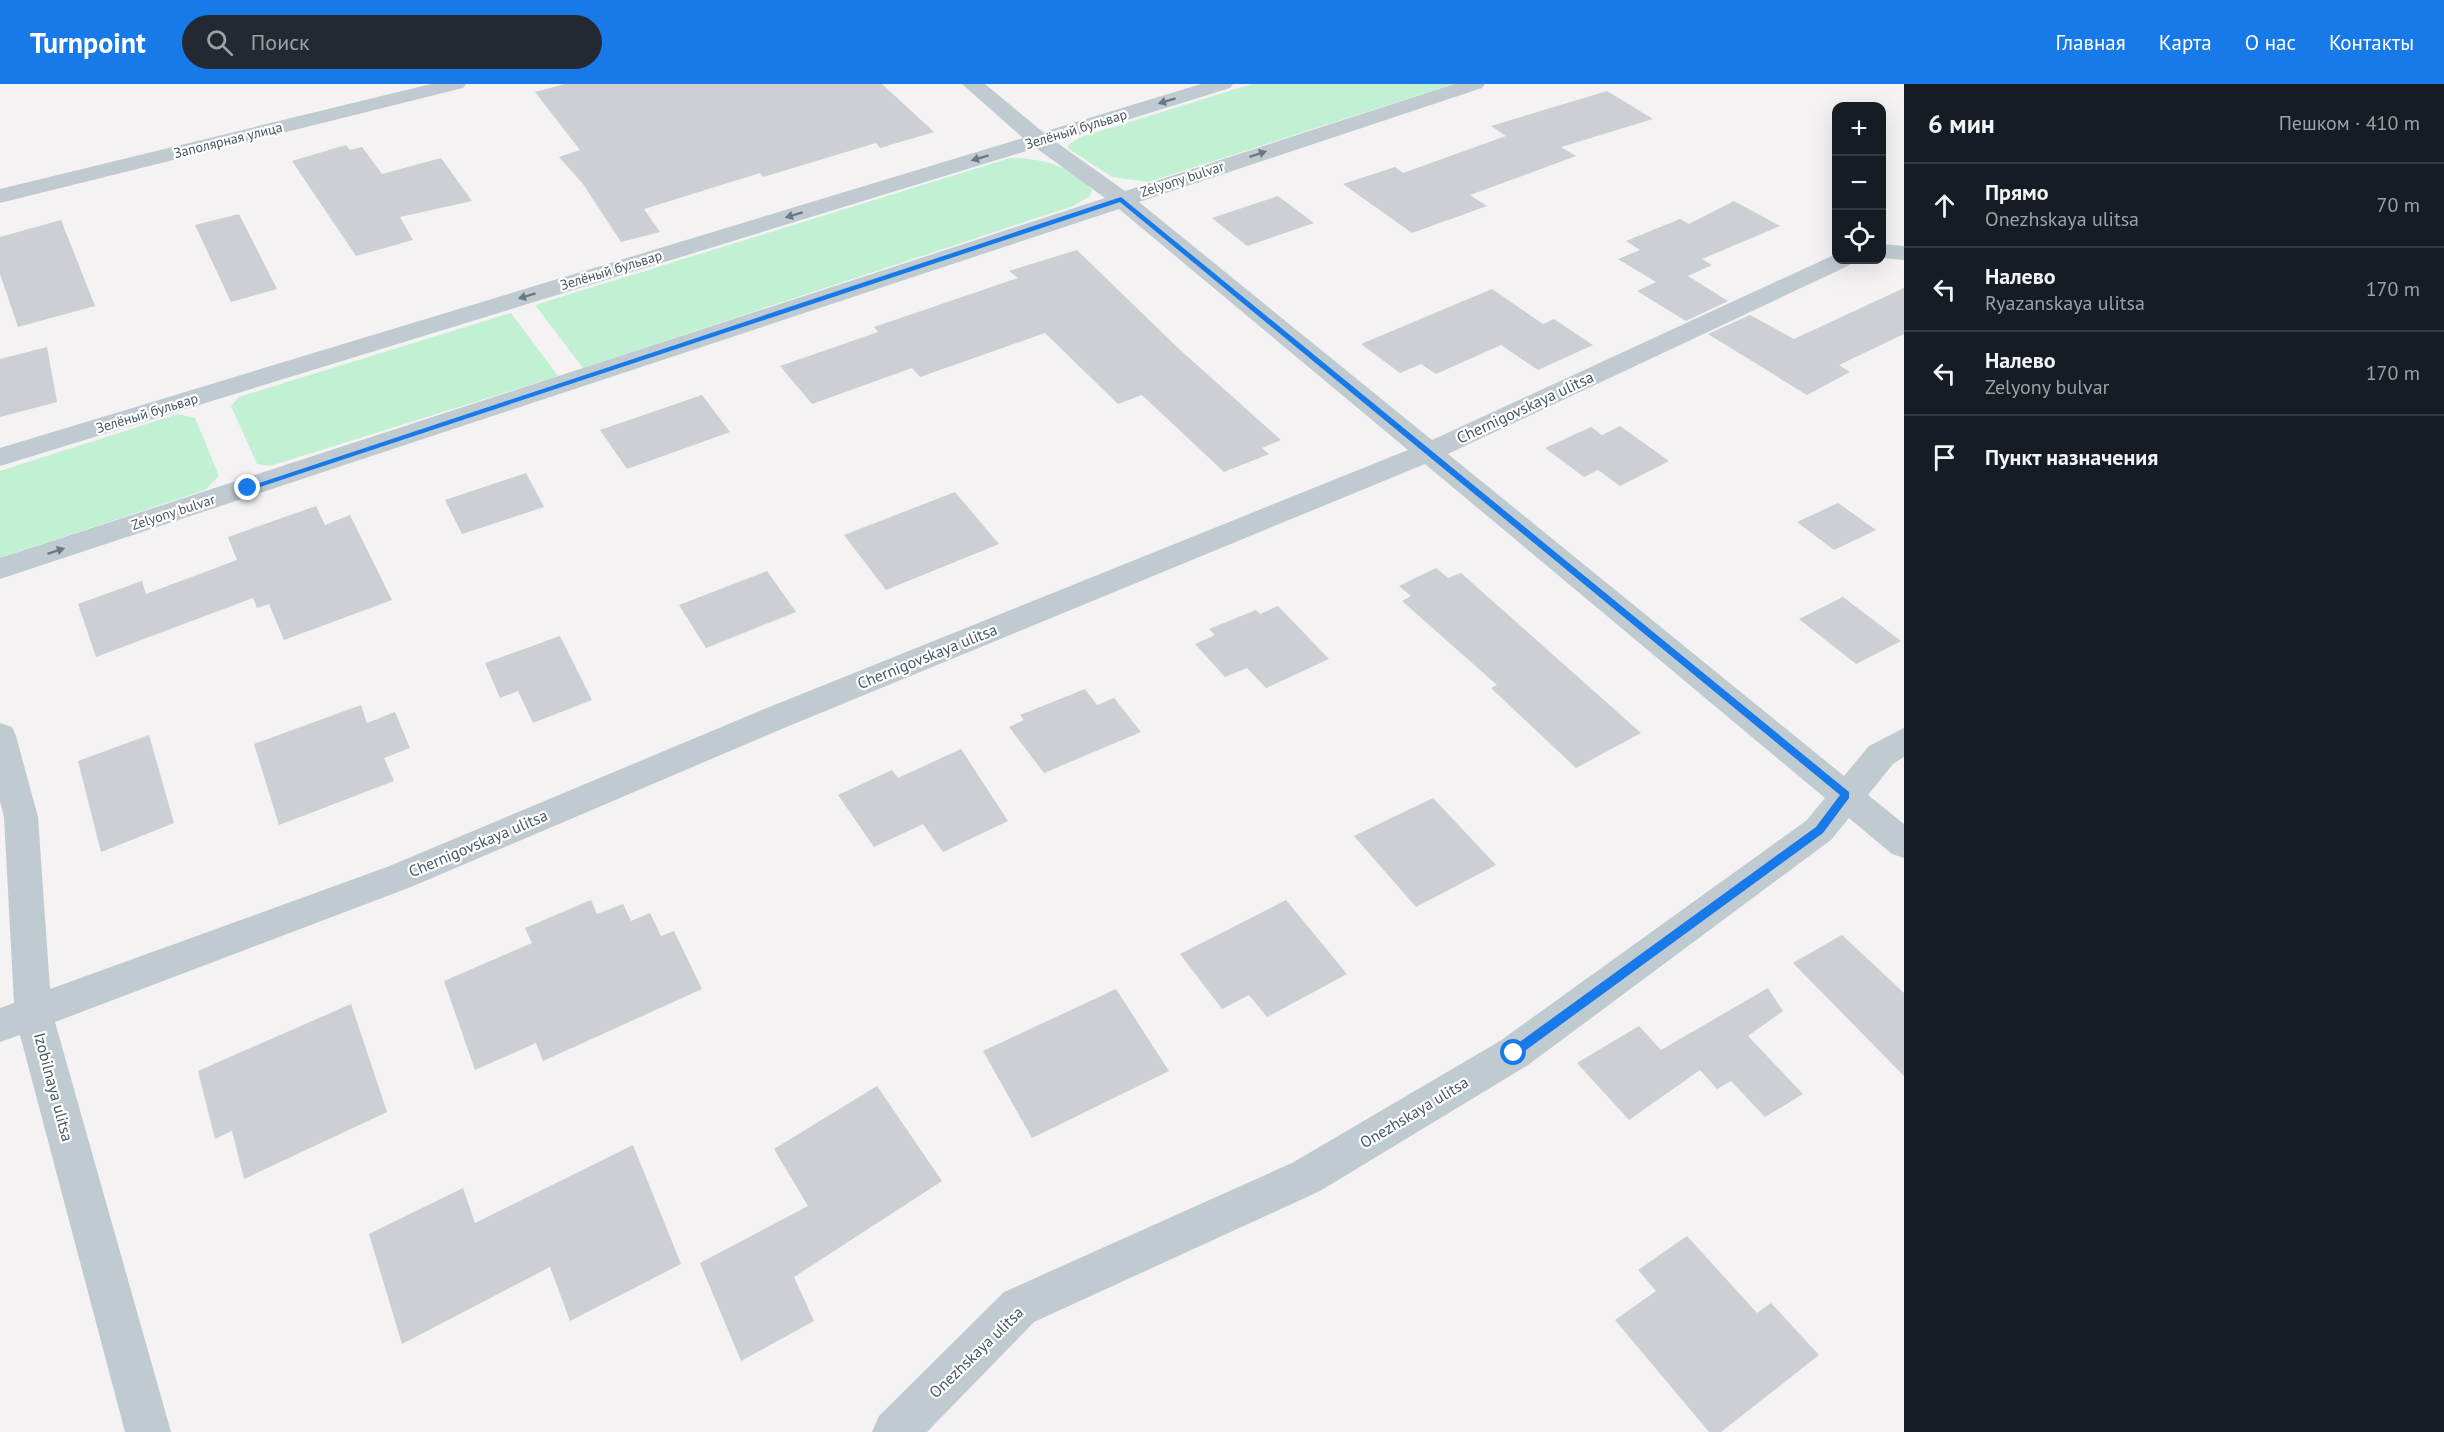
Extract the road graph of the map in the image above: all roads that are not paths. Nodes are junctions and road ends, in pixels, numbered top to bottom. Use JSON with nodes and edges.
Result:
{"nodes":[{"id":1,"x":456,"y":84,"type":"edge"},
{"id":2,"x":972,"y":84,"type":"edge"},
{"id":3,"x":1223,"y":84,"type":"edge"},
{"id":4,"x":1475,"y":84,"type":"edge"},
{"id":5,"x":1039,"y":140,"type":"junction"},
{"id":6,"x":0,"y":196,"type":"edge"},
{"id":7,"x":1121,"y":199,"type":"junction"},
{"id":8,"x":1886,"y":251,"type":"edge"},
{"id":9,"x":1904,"y":253,"type":"edge"},
{"id":10,"x":1833,"y":264,"type":"edge"},
{"id":11,"x":1427,"y":453,"type":"junction"},
{"id":12,"x":0,"y":457,"type":"edge"},
{"id":13,"x":0,"y":569,"type":"edge"},
{"id":14,"x":0,"y":736,"type":"edge"},
{"id":15,"x":1904,"y":741,"type":"edge"},
{"id":16,"x":1846,"y":795,"type":"junction"},
{"id":17,"x":1904,"y":844,"type":"edge"},
{"id":18,"x":16,"y":1018,"type":"edge"},
{"id":19,"x":148,"y":1432,"type":"edge"},
{"id":20,"x":895,"y":1432,"type":"edge"}],
"edges":[{"from":1,"to":6,"type":"street","name":"Заполярная улица"},
{"from":2,"to":5,"type":"street"},
{"from":3,"to":5,"type":"street","name":"Зелёный бульвар","one_way":true},
{"from":7,"to":4,"type":"street","name":"Zelyony bulvar","one_way":true},
{"from":5,"to":7,"type":"street"},
{"from":5,"to":12,"type":"street","name":"Зелёный бульвар","one_way":true},
{"from":7,"to":11,"type":"street"},
{"from":13,"to":7,"type":"street","name":"Zelyony bulvar","one_way":true},
{"from":8,"to":9,"type":"street"},
{"from":10,"to":11,"type":"street","name":"Chernigovskaya ulitsa"},
{"from":11,"to":16,"type":"street"},
{"from":11,"to":18,"type":"street","name":"Chernigovskaya ulitsa"},
{"from":14,"to":18,"type":"street","name":"Izobilnaya ulitsa"},
{"from":15,"to":16,"type":"street","name":"Onezhskaya ulitsa"},
{"from":16,"to":17,"type":"street"},
{"from":16,"to":20,"type":"street","name":"Onezhskaya ulitsa"},
{"from":18,"to":19,"type":"street","name":"Izobilnaya ulitsa"}]}
